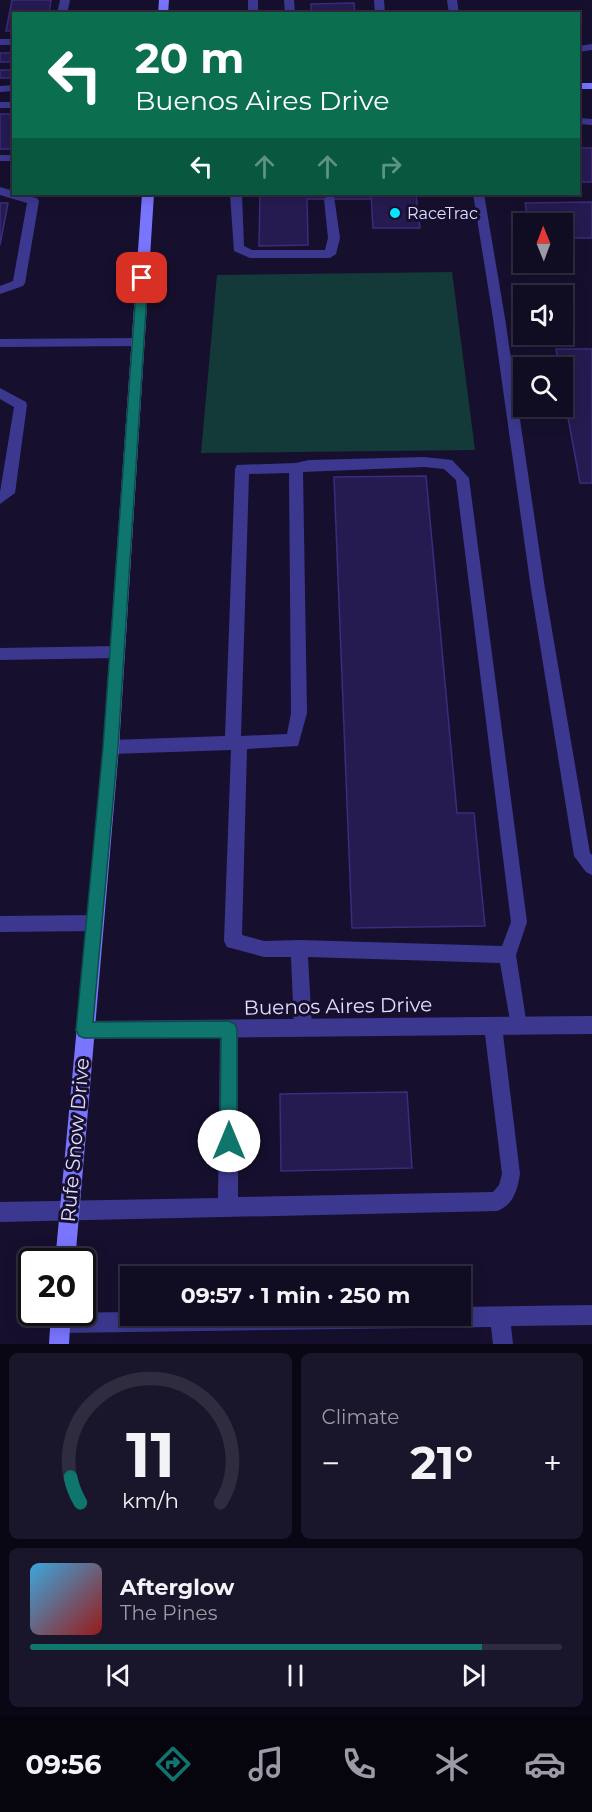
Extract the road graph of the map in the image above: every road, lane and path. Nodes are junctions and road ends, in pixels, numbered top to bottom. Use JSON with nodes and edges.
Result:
{"nodes":[{"id":1,"x":13,"y":195,"type":"edge"},
{"id":2,"x":148,"y":195,"type":"edge"},
{"id":3,"x":236,"y":195,"type":"edge"},
{"id":4,"x":478,"y":195,"type":"edge"},
{"id":5,"x":330,"y":199,"type":"dead end"},
{"id":6,"x":0,"y":290,"type":"edge"},
{"id":7,"x":138,"y":342,"type":"junction"},
{"id":8,"x":0,"y":343,"type":"edge"},
{"id":9,"x":0,"y":393,"type":"edge"},
{"id":10,"x":296,"y":468,"type":"junction"},
{"id":11,"x":0,"y":499,"type":"edge"},
{"id":12,"x":117,"y":652,"type":"junction"},
{"id":13,"x":0,"y":654,"type":"edge"},
{"id":14,"x":236,"y":743,"type":"junction"},
{"id":15,"x":111,"y":747,"type":"junction"},
{"id":16,"x":592,"y":867,"type":"edge"},
{"id":17,"x":0,"y":924,"type":"edge"},
{"id":18,"x":96,"y":924,"type":"junction"},
{"id":19,"x":299,"y":948,"type":"junction"},
{"id":20,"x":507,"y":955,"type":"junction"},
{"id":21,"x":592,"y":1025,"type":"edge"},
{"id":22,"x":493,"y":1026,"type":"junction"},
{"id":23,"x":518,"y":1026,"type":"junction"},
{"id":24,"x":303,"y":1028,"type":"junction"},
{"id":25,"x":229,"y":1029,"type":"junction"},
{"id":26,"x":84,"y":1030,"type":"junction"},
{"id":27,"x":228,"y":1207,"type":"junction"},
{"id":28,"x":69,"y":1211,"type":"junction"},
{"id":29,"x":0,"y":1212,"type":"edge"},
{"id":30,"x":66,"y":1248,"type":"edge"},
{"id":31,"x":592,"y":1315,"type":"edge"},
{"id":32,"x":500,"y":1316,"type":"junction"},
{"id":33,"x":96,"y":1318,"type":"edge"},
{"id":34,"x":60,"y":1326,"type":"edge"},
{"id":35,"x":59,"y":1344,"type":"edge"},
{"id":36,"x":503,"y":1344,"type":"edge"}],
"edges":[{"from":1,"to":6,"type":"street"},
{"from":2,"to":7,"type":"main road","name":"Rufe Snow Drive"},
{"from":3,"to":5,"type":"street"},
{"from":4,"to":16,"type":"street"},
{"from":7,"to":8,"type":"street"},
{"from":7,"to":12,"type":"main road","name":"Rufe Snow Drive"},
{"from":9,"to":11,"type":"street"},
{"from":10,"to":14,"type":"street"},
{"from":10,"to":14,"type":"street"},
{"from":10,"to":20,"type":"street"},
{"from":12,"to":13,"type":"street"},
{"from":12,"to":15,"type":"main road","name":"Rufe Snow Drive"},
{"from":14,"to":15,"type":"street"},
{"from":14,"to":19,"type":"street"},
{"from":15,"to":18,"type":"main road","name":"Rufe Snow Drive"},
{"from":17,"to":18,"type":"street"},
{"from":18,"to":26,"type":"main road","name":"Rufe Snow Drive"},
{"from":19,"to":20,"type":"street"},
{"from":19,"to":24,"type":"street"},
{"from":20,"to":23,"type":"street"},
{"from":21,"to":23,"type":"street","name":"Buenos Aires Drive"},
{"from":22,"to":23,"type":"street","name":"Buenos Aires Drive"},
{"from":22,"to":24,"type":"street","name":"Buenos Aires Drive"},
{"from":22,"to":27,"type":"street"},
{"from":24,"to":25,"type":"street","name":"Buenos Aires Drive"},
{"from":25,"to":26,"type":"street","name":"Buenos Aires Drive"},
{"from":25,"to":27,"type":"street"},
{"from":26,"to":28,"type":"main road","name":"Rufe Snow Drive"},
{"from":27,"to":28,"type":"street"},
{"from":28,"to":29,"type":"street"},
{"from":28,"to":30,"type":"main road","name":"Rufe Snow Drive"},
{"from":31,"to":32,"type":"street"},
{"from":32,"to":33,"type":"street"},
{"from":32,"to":36,"type":"street"},
{"from":34,"to":35,"type":"main road"}]}
